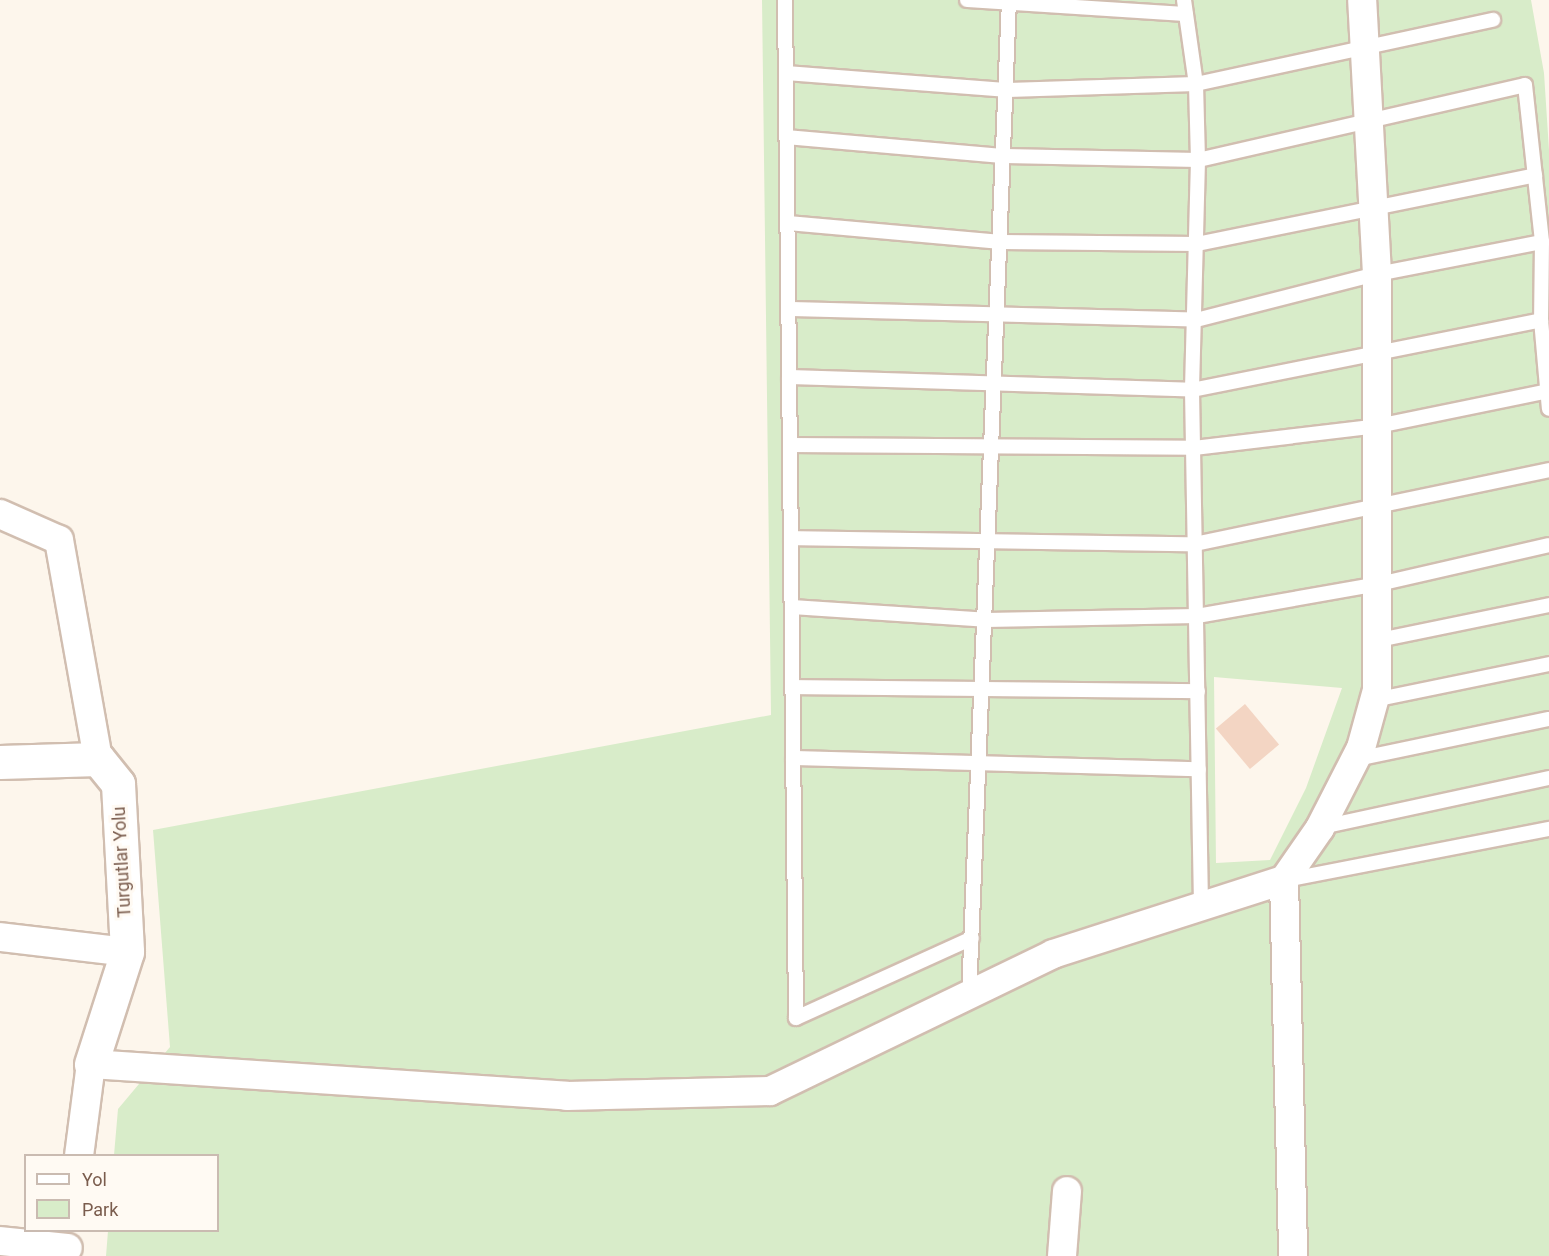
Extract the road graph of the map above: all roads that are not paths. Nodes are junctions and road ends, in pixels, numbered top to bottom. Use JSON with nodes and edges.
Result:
{"nodes":[{"id":1,"x":785,"y":0,"type":"edge"},
{"id":2,"x":968,"y":0,"type":"edge"},
{"id":3,"x":1362,"y":0,"type":"edge"},
{"id":4,"x":1009,"y":2,"type":"edge"},
{"id":5,"x":1185,"y":7,"type":"edge"},
{"id":6,"x":1493,"y":20,"type":"dead end"},
{"id":7,"x":1365,"y":46,"type":"junction"},
{"id":8,"x":786,"y":73,"type":"junction"},
{"id":9,"x":1196,"y":84,"type":"junction"},
{"id":10,"x":1008,"y":90,"type":"junction"},
{"id":11,"x":1369,"y":122,"type":"junction"},
{"id":12,"x":786,"y":137,"type":"junction"},
{"id":13,"x":1005,"y":156,"type":"junction"},
{"id":14,"x":1198,"y":160,"type":"junction"},
{"id":15,"x":1534,"y":175,"type":"junction"},
{"id":16,"x":1373,"y":206,"type":"junction"},
{"id":17,"x":788,"y":223,"type":"junction"},
{"id":18,"x":1001,"y":242,"type":"junction"},
{"id":19,"x":1542,"y":242,"type":"junction"},
{"id":20,"x":1197,"y":244,"type":"junction"},
{"id":21,"x":1377,"y":274,"type":"junction"},
{"id":22,"x":789,"y":309,"type":"junction"},
{"id":23,"x":998,"y":318,"type":"junction"},
{"id":24,"x":1196,"y":320,"type":"junction"},
{"id":25,"x":1540,"y":320,"type":"junction"},
{"id":26,"x":1377,"y":354,"type":"junction"},
{"id":27,"x":789,"y":377,"type":"junction"},
{"id":28,"x":995,"y":386,"type":"junction"},
{"id":29,"x":1192,"y":390,"type":"junction"},
{"id":30,"x":1548,"y":391,"type":"edge"},
{"id":31,"x":1549,"y":409,"type":"edge"},
{"id":32,"x":1378,"y":426,"type":"junction"},
{"id":33,"x":993,"y":444,"type":"junction"},
{"id":34,"x":790,"y":445,"type":"junction"},
{"id":35,"x":1194,"y":448,"type":"junction"},
{"id":36,"x":1549,"y":470,"type":"edge"},
{"id":37,"x":1378,"y":509,"type":"junction"},
{"id":38,"x":0,"y":514,"type":"edge"},
{"id":39,"x":791,"y":538,"type":"junction"},
{"id":40,"x":989,"y":542,"type":"junction"},
{"id":41,"x":1196,"y":544,"type":"junction"},
{"id":42,"x":1549,"y":545,"type":"edge"},
{"id":43,"x":1379,"y":584,"type":"junction"},
{"id":44,"x":1549,"y":605,"type":"edge"},
{"id":45,"x":792,"y":607,"type":"junction"},
{"id":46,"x":1197,"y":616,"type":"junction"},
{"id":47,"x":986,"y":620,"type":"junction"},
{"id":48,"x":1379,"y":640,"type":"junction"},
{"id":49,"x":1549,"y":664,"type":"edge"},
{"id":50,"x":792,"y":687,"type":"junction"},
{"id":51,"x":983,"y":691,"type":"junction"},
{"id":52,"x":1198,"y":691,"type":"junction"},
{"id":53,"x":1374,"y":700,"type":"junction"},
{"id":54,"x":1549,"y":719,"type":"edge"},
{"id":55,"x":793,"y":758,"type":"junction"},
{"id":56,"x":98,"y":759,"type":"junction"},
{"id":57,"x":1355,"y":759,"type":"junction"},
{"id":58,"x":0,"y":762,"type":"edge"},
{"id":59,"x":980,"y":764,"type":"junction"},
{"id":60,"x":1199,"y":770,"type":"junction"},
{"id":61,"x":1549,"y":778,"type":"edge"},
{"id":62,"x":1320,"y":828,"type":"junction"},
{"id":63,"x":1549,"y":829,"type":"edge"},
{"id":64,"x":1284,"y":880,"type":"junction"},
{"id":65,"x":1201,"y":904,"type":"junction"},
{"id":66,"x":0,"y":937,"type":"edge"},
{"id":67,"x":972,"y":938,"type":"junction"},
{"id":68,"x":127,"y":952,"type":"junction"},
{"id":69,"x":969,"y":998,"type":"junction"},
{"id":70,"x":91,"y":1064,"type":"junction"},
{"id":71,"x":80,"y":1154,"type":"edge"},
{"id":72,"x":1067,"y":1191,"type":"dead end"},
{"id":73,"x":0,"y":1241,"type":"edge"},
{"id":74,"x":69,"y":1245,"type":"edge"},
{"id":75,"x":1062,"y":1256,"type":"edge"},
{"id":76,"x":1293,"y":1256,"type":"edge"}],
"edges":[{"from":1,"to":8,"type":"lane"},
{"from":2,"to":4,"type":"lane"},
{"from":3,"to":7,"type":"street"},
{"from":4,"to":5,"type":"lane"},
{"from":4,"to":10,"type":"lane"},
{"from":5,"to":9,"type":"lane"},
{"from":6,"to":7,"type":"lane"},
{"from":7,"to":9,"type":"lane"},
{"from":7,"to":11,"type":"street"},
{"from":8,"to":10,"type":"lane"},
{"from":8,"to":12,"type":"lane"},
{"from":9,"to":10,"type":"lane"},
{"from":9,"to":14,"type":"lane"},
{"from":10,"to":13,"type":"lane"},
{"from":11,"to":14,"type":"lane"},
{"from":11,"to":15,"type":"lane"},
{"from":11,"to":16,"type":"street"},
{"from":12,"to":13,"type":"lane"},
{"from":12,"to":17,"type":"lane"},
{"from":13,"to":14,"type":"lane"},
{"from":13,"to":18,"type":"lane"},
{"from":14,"to":20,"type":"lane"},
{"from":15,"to":16,"type":"lane"},
{"from":15,"to":19,"type":"lane"},
{"from":16,"to":20,"type":"lane"},
{"from":16,"to":21,"type":"street"},
{"from":17,"to":18,"type":"lane"},
{"from":17,"to":22,"type":"lane"},
{"from":18,"to":20,"type":"lane"},
{"from":18,"to":23,"type":"lane"},
{"from":19,"to":21,"type":"lane"},
{"from":19,"to":25,"type":"lane"},
{"from":20,"to":24,"type":"lane"},
{"from":21,"to":24,"type":"lane"},
{"from":21,"to":26,"type":"street"},
{"from":22,"to":23,"type":"lane"},
{"from":22,"to":27,"type":"lane"},
{"from":23,"to":24,"type":"lane"},
{"from":23,"to":28,"type":"lane"},
{"from":24,"to":29,"type":"lane"},
{"from":25,"to":26,"type":"lane"},
{"from":25,"to":30,"type":"lane"},
{"from":26,"to":29,"type":"lane"},
{"from":26,"to":32,"type":"street"},
{"from":27,"to":28,"type":"lane"},
{"from":27,"to":34,"type":"lane"},
{"from":28,"to":29,"type":"lane"},
{"from":28,"to":33,"type":"lane"},
{"from":29,"to":35,"type":"lane"},
{"from":30,"to":31,"type":"lane"},
{"from":30,"to":32,"type":"lane"},
{"from":32,"to":35,"type":"lane"},
{"from":32,"to":37,"type":"street"},
{"from":33,"to":34,"type":"lane"},
{"from":33,"to":35,"type":"lane"},
{"from":33,"to":40,"type":"lane"},
{"from":34,"to":39,"type":"lane"},
{"from":35,"to":41,"type":"lane"},
{"from":36,"to":37,"type":"lane"},
{"from":37,"to":41,"type":"lane"},
{"from":37,"to":43,"type":"street"},
{"from":38,"to":56,"type":"street"},
{"from":39,"to":40,"type":"lane"},
{"from":39,"to":45,"type":"lane"},
{"from":40,"to":41,"type":"lane"},
{"from":40,"to":47,"type":"lane"},
{"from":41,"to":46,"type":"lane"},
{"from":42,"to":43,"type":"lane"},
{"from":43,"to":46,"type":"lane"},
{"from":43,"to":48,"type":"street"},
{"from":44,"to":48,"type":"lane"},
{"from":45,"to":47,"type":"lane"},
{"from":45,"to":50,"type":"lane"},
{"from":46,"to":47,"type":"lane"},
{"from":46,"to":52,"type":"lane"},
{"from":47,"to":51,"type":"lane"},
{"from":48,"to":53,"type":"street"},
{"from":49,"to":53,"type":"lane"},
{"from":50,"to":51,"type":"lane"},
{"from":50,"to":55,"type":"lane"},
{"from":51,"to":52,"type":"lane"},
{"from":51,"to":59,"type":"lane"},
{"from":52,"to":60,"type":"lane"},
{"from":53,"to":57,"type":"street"},
{"from":54,"to":57,"type":"lane"},
{"from":55,"to":59,"type":"lane"},
{"from":55,"to":67,"type":"lane"},
{"from":56,"to":58,"type":"main road"},
{"from":56,"to":68,"type":"main road","name":"Turgutlar Yolu"},
{"from":57,"to":62,"type":"street"},
{"from":59,"to":60,"type":"lane"},
{"from":59,"to":67,"type":"lane"},
{"from":60,"to":65,"type":"lane"},
{"from":61,"to":62,"type":"lane"},
{"from":62,"to":64,"type":"street"},
{"from":63,"to":64,"type":"lane"},
{"from":64,"to":65,"type":"street"},
{"from":64,"to":76,"type":"street"},
{"from":65,"to":69,"type":"street"},
{"from":66,"to":68,"type":"street"},
{"from":67,"to":69,"type":"lane"},
{"from":68,"to":70,"type":"main road","name":"Turgutlar Yolu"},
{"from":69,"to":70,"type":"street"},
{"from":70,"to":71,"type":"street"},
{"from":72,"to":75,"type":"street"},
{"from":73,"to":74,"type":"street"}]}
